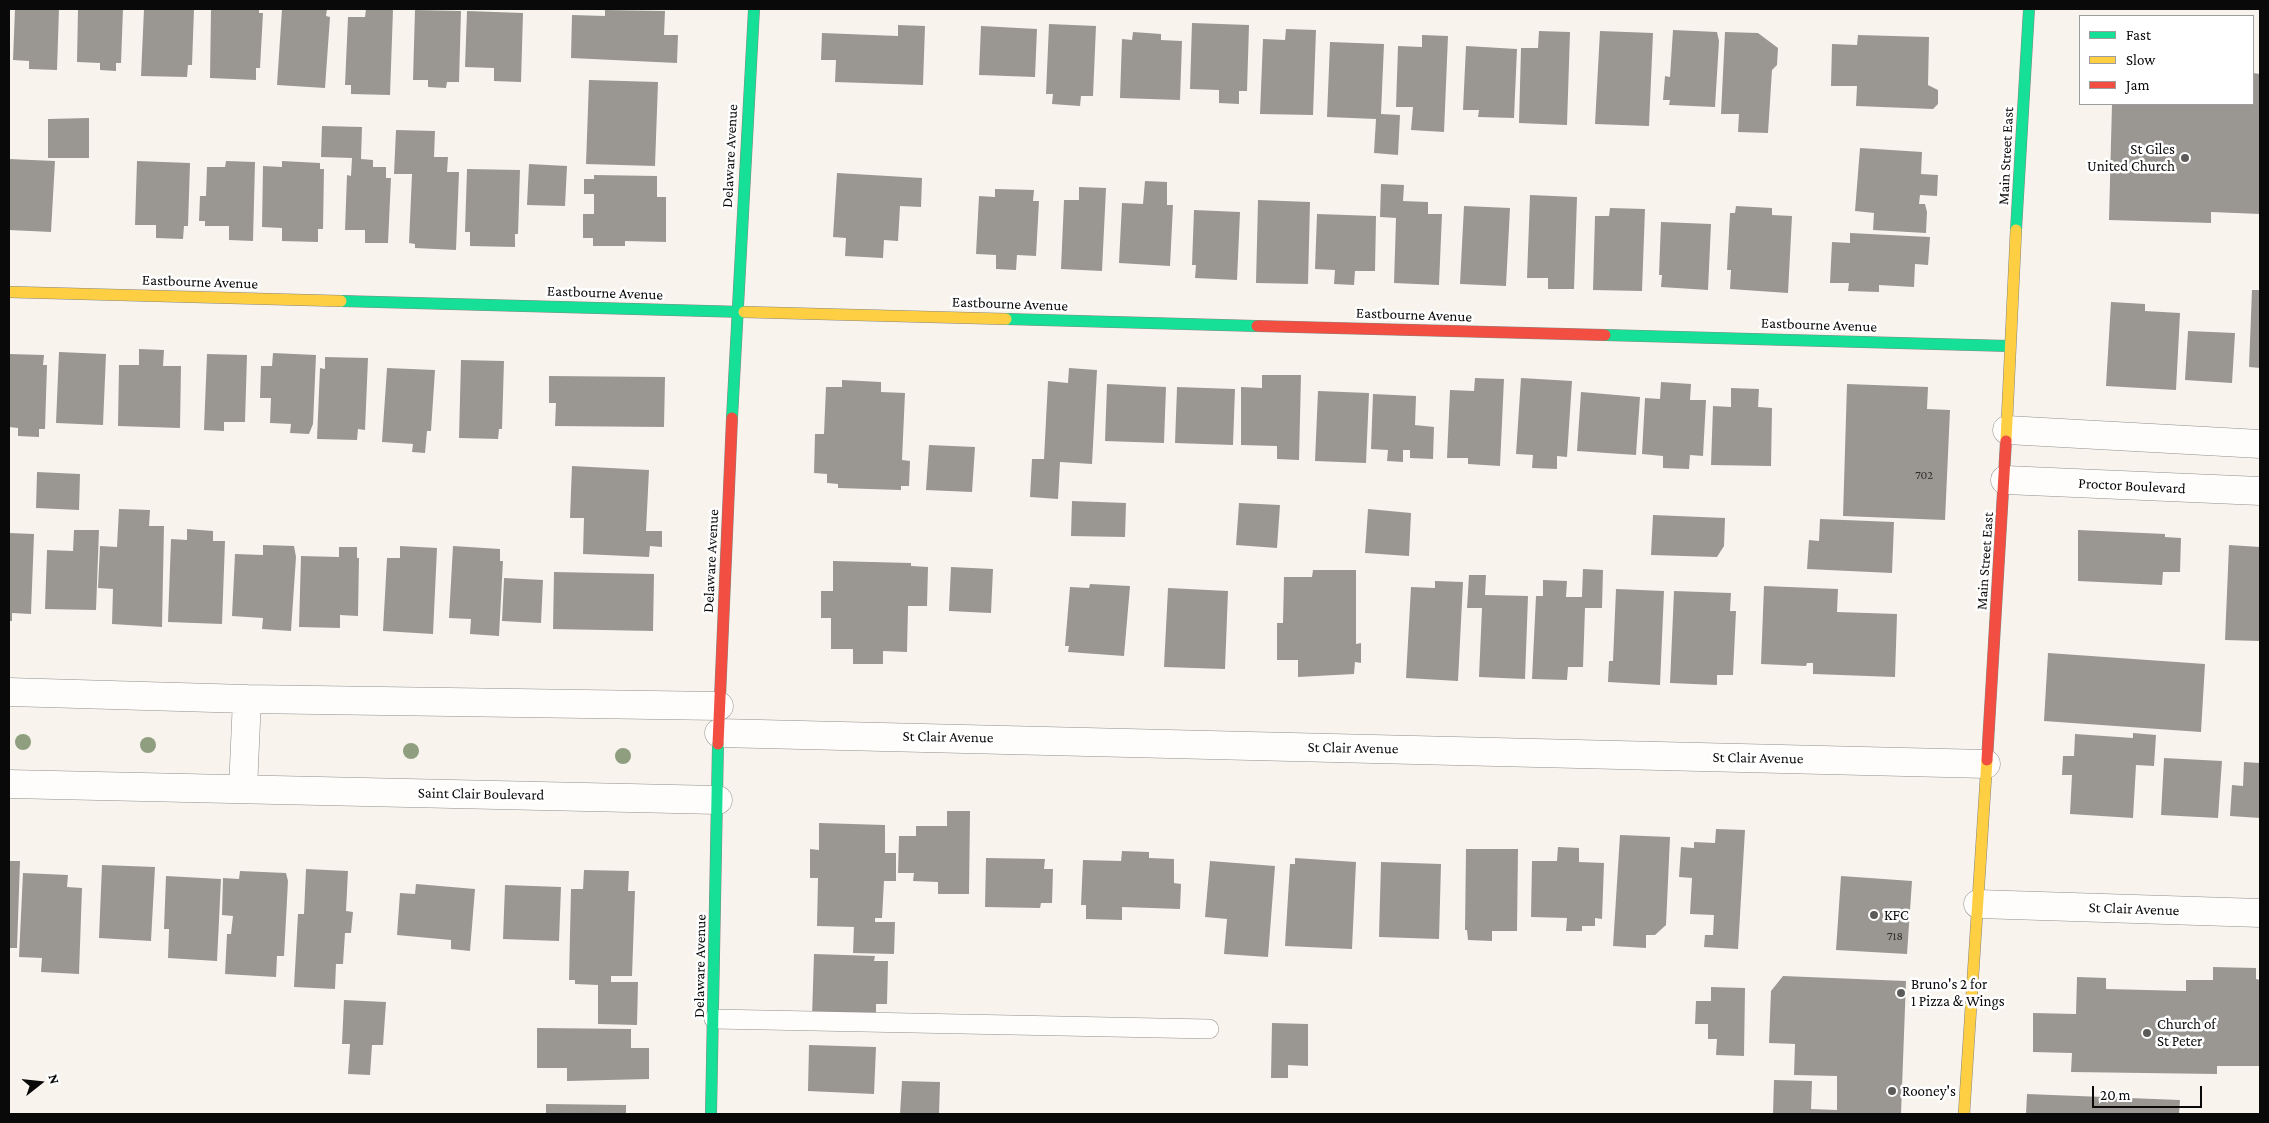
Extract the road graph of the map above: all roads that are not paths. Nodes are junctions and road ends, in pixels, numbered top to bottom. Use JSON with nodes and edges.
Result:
{"nodes":[{"id":1,"x":754,"y":9,"type":"edge"},
{"id":2,"x":2029,"y":9,"type":"edge"},
{"id":3,"x":9,"y":292,"type":"edge"},
{"id":4,"x":736,"y":312,"type":"junction"},
{"id":5,"x":2010,"y":346,"type":"junction"},
{"id":6,"x":2007,"y":430,"type":"junction"},
{"id":7,"x":2260,"y":444,"type":"edge"},
{"id":8,"x":2005,"y":480,"type":"junction"},
{"id":9,"x":2260,"y":490,"type":"edge"},
{"id":10,"x":9,"y":692,"type":"edge"},
{"id":11,"x":246,"y":699,"type":"junction"},
{"id":12,"x":719,"y":706,"type":"junction"},
{"id":13,"x":719,"y":733,"type":"junction"},
{"id":14,"x":1986,"y":764,"type":"junction"},
{"id":15,"x":9,"y":784,"type":"edge"},
{"id":16,"x":244,"y":789,"type":"junction"},
{"id":17,"x":718,"y":800,"type":"junction"},
{"id":18,"x":1978,"y":904,"type":"junction"},
{"id":19,"x":2260,"y":913,"type":"edge"},
{"id":20,"x":714,"y":1019,"type":"junction"},
{"id":21,"x":1209,"y":1028,"type":"dead end"},
{"id":22,"x":711,"y":1114,"type":"edge"},
{"id":23,"x":1964,"y":1114,"type":"edge"}],
"edges":[{"from":1,"to":4,"type":"street","name":"Delaware Avenue"},
{"from":2,"to":5,"type":"street","name":"Main Street East"},
{"from":3,"to":4,"type":"street","name":"Eastbourne Avenue"},
{"from":4,"to":5,"type":"street","name":"Eastbourne Avenue"},
{"from":4,"to":12,"type":"street","name":"Delaware Avenue"},
{"from":5,"to":6,"type":"street","name":"Main Street East"},
{"from":6,"to":7,"type":"street"},
{"from":6,"to":8,"type":"street","name":"Main Street East"},
{"from":8,"to":9,"type":"street","name":"Proctor Boulevard"},
{"from":8,"to":14,"type":"street","name":"Main Street East"},
{"from":10,"to":11,"type":"street"},
{"from":11,"to":12,"type":"street"},
{"from":11,"to":16,"type":"street"},
{"from":12,"to":13,"type":"street","name":"Delaware Avenue"},
{"from":13,"to":14,"type":"street","name":"St Clair Avenue"},
{"from":13,"to":17,"type":"street","name":"Delaware Avenue"},
{"from":14,"to":18,"type":"street","name":"Main Street East"},
{"from":15,"to":16,"type":"street","name":"Saint Clair Boulevard"},
{"from":16,"to":17,"type":"street","name":"Saint Clair Boulevard"},
{"from":17,"to":20,"type":"street","name":"Delaware Avenue"},
{"from":18,"to":19,"type":"street","name":"St Clair Avenue"},
{"from":18,"to":23,"type":"street","name":"Main Street East"},
{"from":20,"to":21,"type":"lane"},
{"from":20,"to":22,"type":"street","name":"Delaware Avenue"}]}
